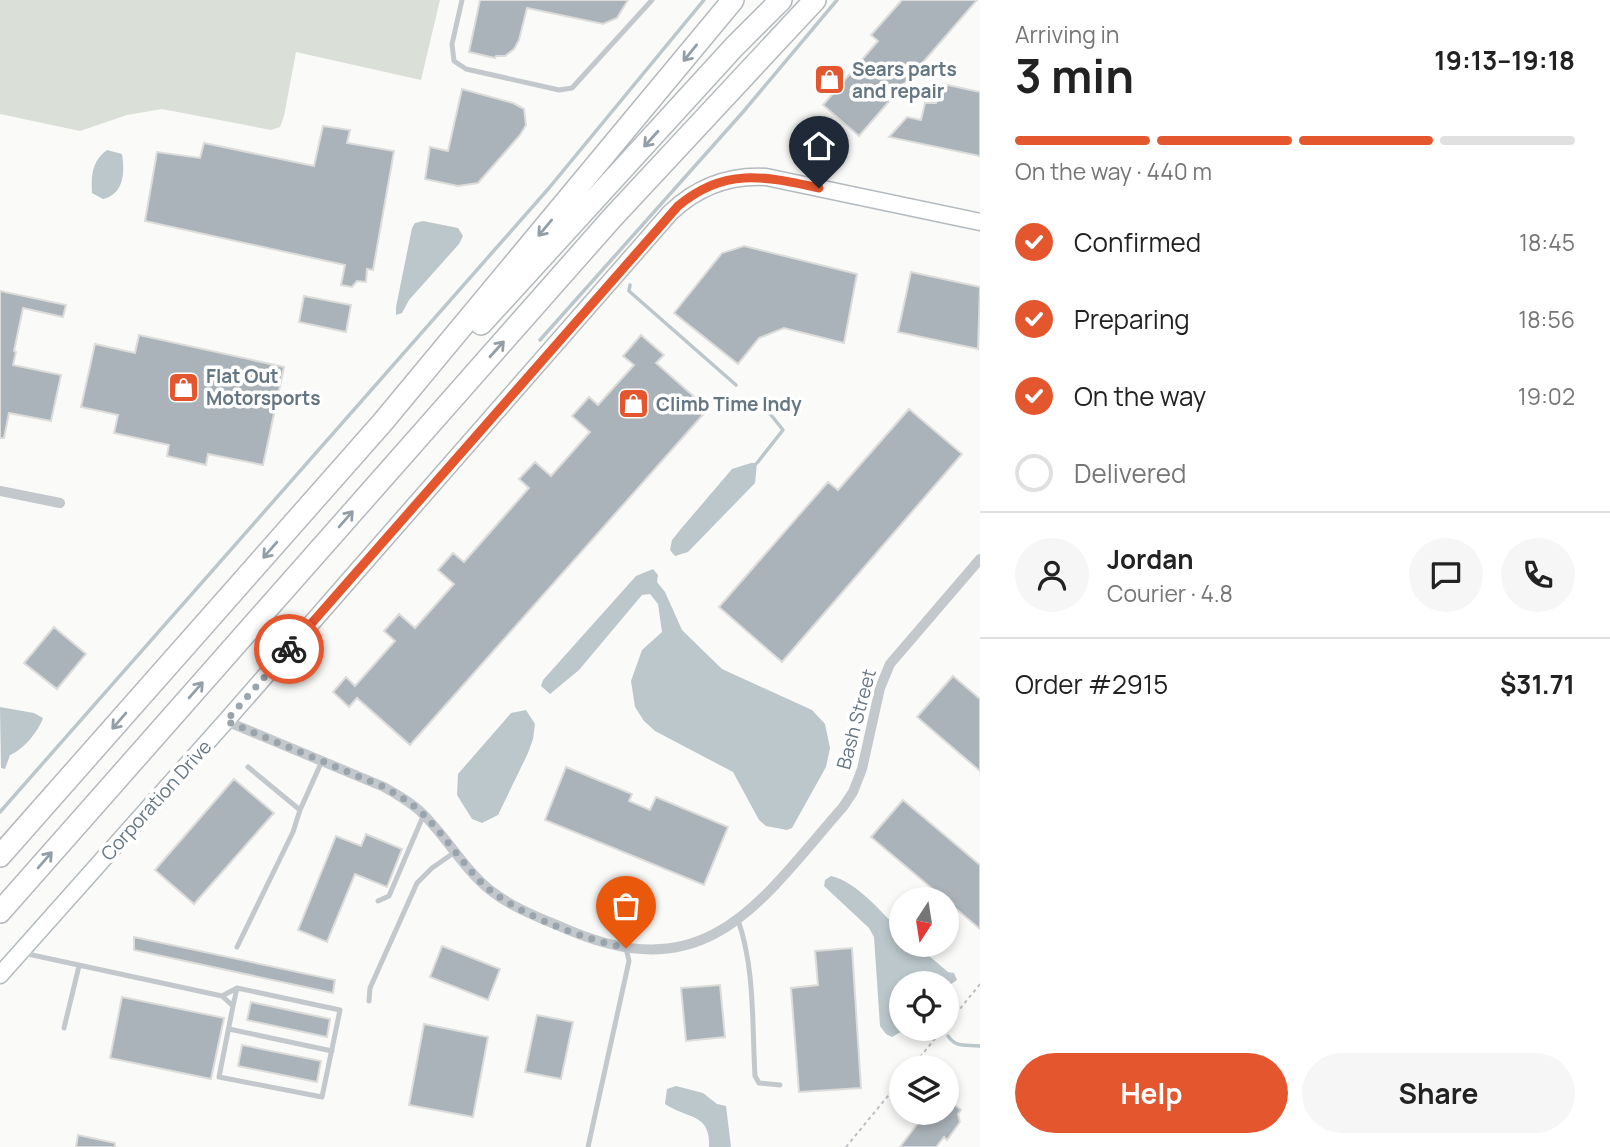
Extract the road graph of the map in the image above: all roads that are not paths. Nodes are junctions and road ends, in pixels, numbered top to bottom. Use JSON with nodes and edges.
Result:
{"nodes":[{"id":1,"x":462,"y":0,"type":"edge"},
{"id":2,"x":652,"y":0,"type":"edge"},
{"id":3,"x":733,"y":0,"type":"edge"},
{"id":4,"x":781,"y":0,"type":"edge"},
{"id":5,"x":815,"y":0,"type":"edge"},
{"id":6,"x":980,"y":222,"type":"edge"},
{"id":7,"x":382,"y":423,"type":"junction"},
{"id":8,"x":0,"y":491,"type":"edge"},
{"id":9,"x":60,"y":503,"type":"dead end"},
{"id":10,"x":980,"y":559,"type":"edge"},
{"id":11,"x":226,"y":721,"type":"junction"},
{"id":12,"x":322,"y":761,"type":"junction"},
{"id":13,"x":248,"y":767,"type":"dead end"},
{"id":14,"x":300,"y":810,"type":"junction"},
{"id":15,"x":424,"y":814,"type":"junction"},
{"id":16,"x":455,"y":852,"type":"junction"},
{"id":17,"x":0,"y":856,"type":"edge"},
{"id":18,"x":378,"y":901,"type":"dead end"},
{"id":19,"x":0,"y":912,"type":"edge"},
{"id":20,"x":738,"y":920,"type":"junction"},
{"id":21,"x":237,"y":947,"type":"dead end"},
{"id":22,"x":626,"y":948,"type":"junction"},
{"id":23,"x":20,"y":952,"type":"junction"},
{"id":24,"x":79,"y":966,"type":"junction"},
{"id":25,"x":0,"y":975,"type":"edge"},
{"id":26,"x":237,"y":988,"type":"junction"},
{"id":27,"x":222,"y":996,"type":"junction"},
{"id":28,"x":369,"y":1001,"type":"dead end"},
{"id":29,"x":233,"y":1006,"type":"junction"},
{"id":30,"x":64,"y":1028,"type":"dead end"},
{"id":31,"x":229,"y":1029,"type":"junction"},
{"id":32,"x":332,"y":1051,"type":"junction"},
{"id":33,"x":780,"y":1085,"type":"dead end"},
{"id":34,"x":588,"y":1147,"type":"edge"}],
"edges":[{"from":1,"to":2,"type":"lane"},
{"from":3,"to":7,"type":"highway","one_way":true},
{"from":4,"to":7,"type":"highway","one_way":true},
{"from":19,"to":5,"type":"highway","one_way":true},
{"from":6,"to":11,"type":"street","name":"Corporation Drive"},
{"from":7,"to":17,"type":"highway","one_way":true},
{"from":8,"to":9,"type":"street"},
{"from":10,"to":20,"type":"street","name":"Bash Street"},
{"from":11,"to":12,"type":"street","name":"Bash Street"},
{"from":11,"to":23,"type":"street","name":"Corporation Drive"},
{"from":12,"to":14,"type":"lane"},
{"from":12,"to":15,"type":"street","name":"Bash Street"},
{"from":13,"to":14,"type":"lane"},
{"from":14,"to":21,"type":"lane"},
{"from":15,"to":16,"type":"street","name":"Bash Street"},
{"from":15,"to":18,"type":"lane"},
{"from":16,"to":22,"type":"street","name":"Bash Street"},
{"from":16,"to":28,"type":"lane"},
{"from":20,"to":22,"type":"street","name":"Bash Street"},
{"from":20,"to":33,"type":"lane"},
{"from":22,"to":34,"type":"lane"},
{"from":23,"to":24,"type":"lane"},
{"from":23,"to":25,"type":"street","name":"Corporation Drive"},
{"from":24,"to":27,"type":"lane"},
{"from":24,"to":30,"type":"lane"},
{"from":26,"to":27,"type":"lane"},
{"from":26,"to":29,"type":"lane"},
{"from":26,"to":32,"type":"lane"},
{"from":27,"to":29,"type":"lane"},
{"from":29,"to":31,"type":"lane"},
{"from":31,"to":32,"type":"lane"},
{"from":31,"to":32,"type":"lane"}]}
